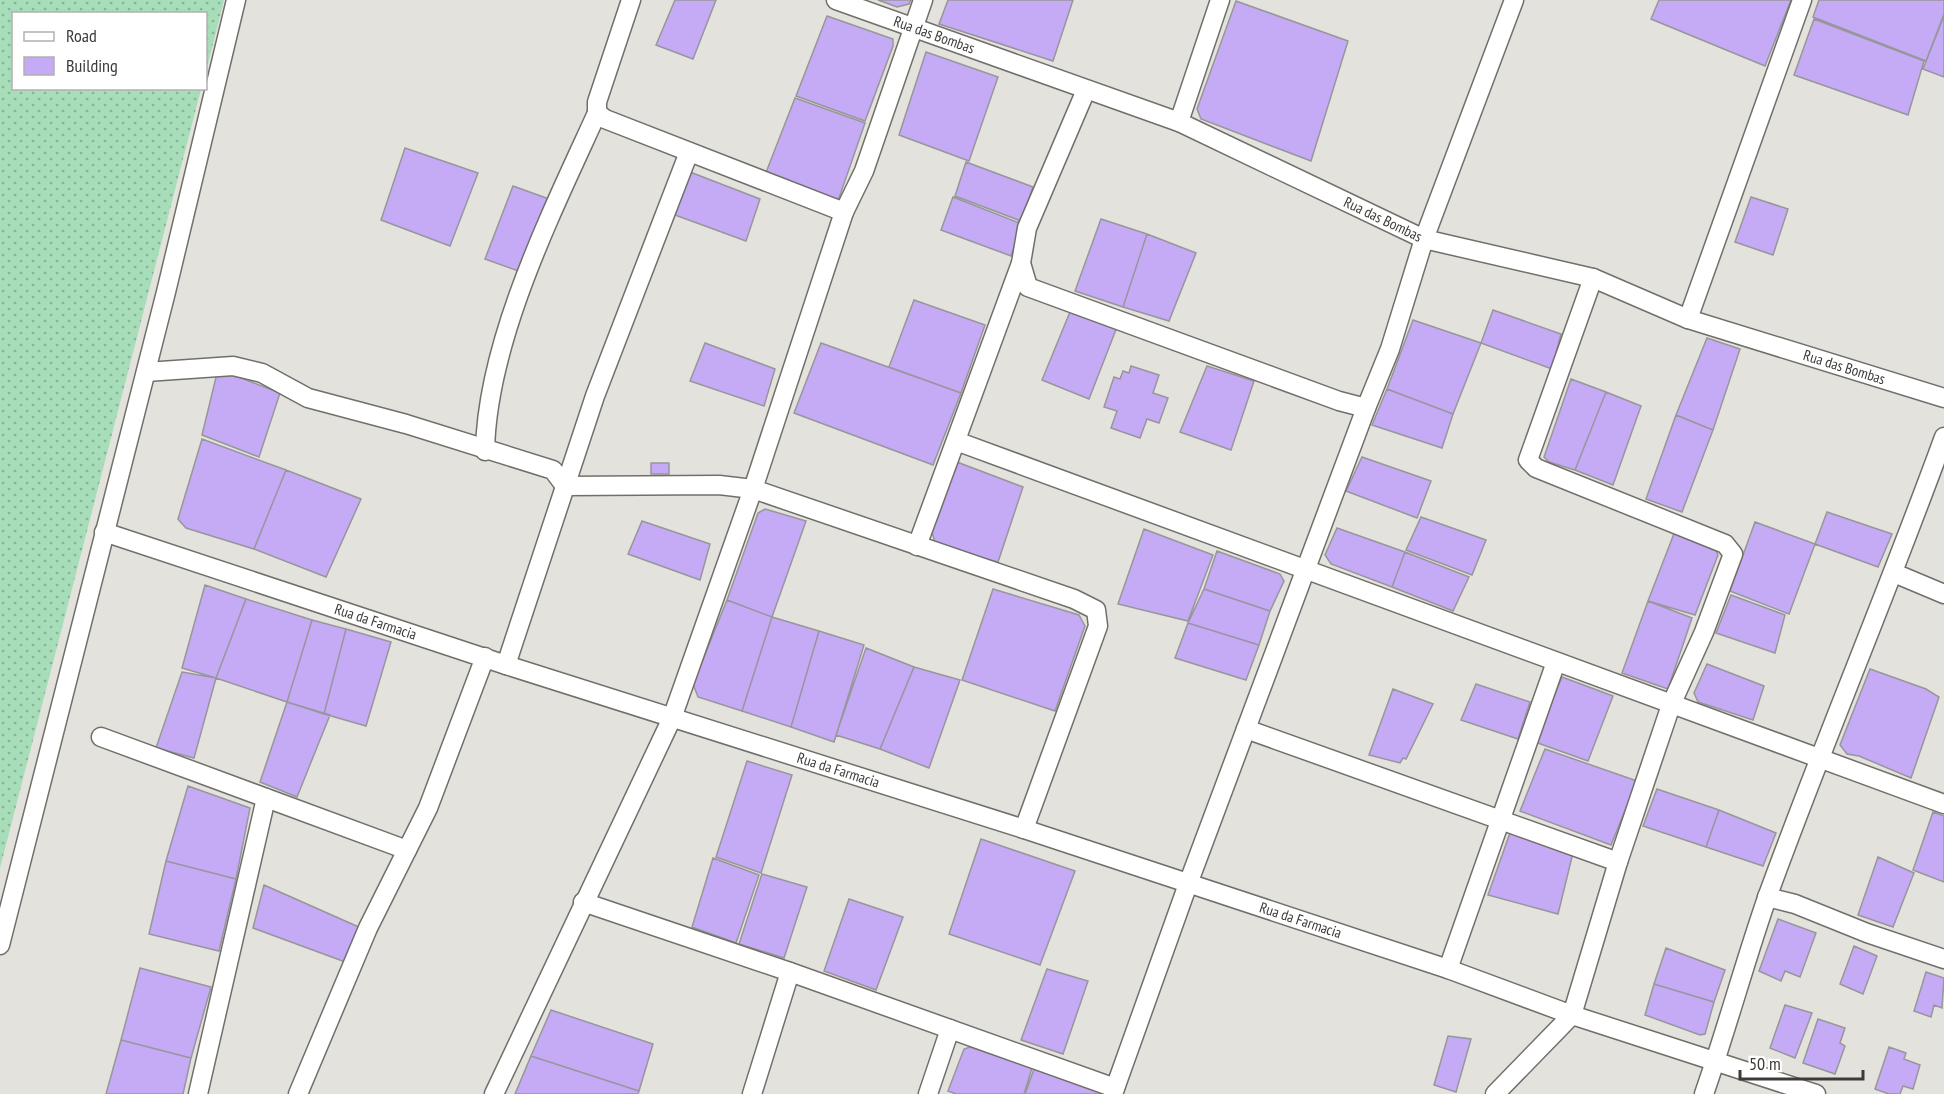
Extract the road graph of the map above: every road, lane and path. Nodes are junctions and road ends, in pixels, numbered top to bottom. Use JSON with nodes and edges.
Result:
{"nodes":[{"id":1,"x":236,"y":0,"type":"edge"},
{"id":2,"x":631,"y":0,"type":"edge"},
{"id":3,"x":836,"y":0,"type":"edge"},
{"id":4,"x":923,"y":0,"type":"edge"},
{"id":5,"x":1221,"y":0,"type":"edge"},
{"id":6,"x":1514,"y":0,"type":"edge"},
{"id":7,"x":1802,"y":0,"type":"edge"},
{"id":8,"x":914,"y":29,"type":"junction"},
{"id":9,"x":1086,"y":90,"type":"junction"},
{"id":10,"x":597,"y":113,"type":"junction"},
{"id":11,"x":1179,"y":122,"type":"junction"},
{"id":12,"x":689,"y":152,"type":"junction"},
{"id":13,"x":844,"y":212,"type":"junction"},
{"id":14,"x":1424,"y":239,"type":"junction"},
{"id":15,"x":1021,"y":263,"type":"junction"},
{"id":16,"x":1593,"y":278,"type":"junction"},
{"id":17,"x":1689,"y":319,"type":"junction"},
{"id":18,"x":146,"y":372,"type":"junction"},
{"id":19,"x":1944,"y":398,"type":"edge"},
{"id":20,"x":1366,"y":408,"type":"junction"},
{"id":21,"x":1944,"y":437,"type":"edge"},
{"id":22,"x":956,"y":441,"type":"junction"},
{"id":23,"x":486,"y":450,"type":"junction"},
{"id":24,"x":565,"y":486,"type":"junction"},
{"id":25,"x":753,"y":489,"type":"junction"},
{"id":26,"x":104,"y":532,"type":"junction"},
{"id":27,"x":917,"y":546,"type":"junction"},
{"id":28,"x":1306,"y":569,"type":"junction"},
{"id":29,"x":1894,"y":573,"type":"junction"},
{"id":30,"x":1944,"y":594,"type":"edge"},
{"id":31,"x":485,"y":657,"type":"junction"},
{"id":32,"x":1556,"y":662,"type":"junction"},
{"id":33,"x":506,"y":665,"type":"junction"},
{"id":34,"x":1671,"y":705,"type":"junction"},
{"id":35,"x":672,"y":718,"type":"junction"},
{"id":36,"x":1246,"y":729,"type":"junction"},
{"id":37,"x":102,"y":737,"type":"dead end"},
{"id":38,"x":1819,"y":760,"type":"junction"},
{"id":39,"x":266,"y":798,"type":"junction"},
{"id":40,"x":1944,"y":804,"type":"edge"},
{"id":41,"x":1503,"y":820,"type":"junction"},
{"id":42,"x":1024,"y":829,"type":"junction"},
{"id":43,"x":407,"y":850,"type":"junction"},
{"id":44,"x":1618,"y":862,"type":"junction"},
{"id":45,"x":1188,"y":884,"type":"junction"},
{"id":46,"x":1767,"y":897,"type":"junction"},
{"id":47,"x":583,"y":902,"type":"junction"},
{"id":48,"x":0,"y":945,"type":"edge"},
{"id":49,"x":1944,"y":959,"type":"edge"},
{"id":50,"x":1448,"y":969,"type":"junction"},
{"id":51,"x":790,"y":972,"type":"junction"},
{"id":52,"x":1572,"y":1015,"type":"junction"},
{"id":53,"x":950,"y":1029,"type":"junction"},
{"id":54,"x":1716,"y":1059,"type":"junction"},
{"id":55,"x":1114,"y":1091,"type":"edge"},
{"id":56,"x":198,"y":1094,"type":"edge"},
{"id":57,"x":298,"y":1094,"type":"edge"},
{"id":58,"x":494,"y":1094,"type":"edge"},
{"id":59,"x":752,"y":1094,"type":"edge"},
{"id":60,"x":928,"y":1094,"type":"edge"},
{"id":61,"x":1495,"y":1094,"type":"edge"},
{"id":62,"x":1704,"y":1094,"type":"edge"},
{"id":63,"x":1816,"y":1094,"type":"edge"}],
"edges":[{"from":1,"to":18,"type":"street"},
{"from":2,"to":10,"type":"street"},
{"from":3,"to":8,"type":"street","name":"Rua das Bombas"},
{"from":4,"to":8,"type":"street"},
{"from":5,"to":11,"type":"street"},
{"from":6,"to":14,"type":"street"},
{"from":7,"to":17,"type":"street"},
{"from":8,"to":9,"type":"street","name":"Rua das Bombas"},
{"from":8,"to":13,"type":"street"},
{"from":9,"to":11,"type":"street","name":"Rua das Bombas"},
{"from":9,"to":15,"type":"street"},
{"from":10,"to":12,"type":"street"},
{"from":10,"to":23,"type":"street"},
{"from":11,"to":14,"type":"street","name":"Rua das Bombas"},
{"from":12,"to":13,"type":"street"},
{"from":12,"to":24,"type":"street"},
{"from":13,"to":25,"type":"street"},
{"from":14,"to":16,"type":"street","name":"Rua das Bombas"},
{"from":14,"to":20,"type":"street"},
{"from":15,"to":20,"type":"street"},
{"from":15,"to":22,"type":"street"},
{"from":16,"to":17,"type":"street","name":"Rua das Bombas"},
{"from":16,"to":34,"type":"street"},
{"from":17,"to":19,"type":"street","name":"Rua das Bombas"},
{"from":18,"to":23,"type":"street"},
{"from":18,"to":26,"type":"street"},
{"from":20,"to":28,"type":"street"},
{"from":21,"to":29,"type":"street"},
{"from":22,"to":27,"type":"street"},
{"from":22,"to":28,"type":"street"},
{"from":23,"to":24,"type":"street"},
{"from":24,"to":25,"type":"street"},
{"from":24,"to":33,"type":"street"},
{"from":25,"to":27,"type":"street"},
{"from":25,"to":35,"type":"street"},
{"from":26,"to":31,"type":"street","name":"Rua da Farmacia"},
{"from":26,"to":48,"type":"street"},
{"from":27,"to":42,"type":"street"},
{"from":28,"to":32,"type":"street"},
{"from":28,"to":36,"type":"street"},
{"from":29,"to":30,"type":"street"},
{"from":29,"to":38,"type":"street"},
{"from":31,"to":33,"type":"street","name":"Rua da Farmacia"},
{"from":31,"to":43,"type":"street"},
{"from":32,"to":34,"type":"street"},
{"from":32,"to":41,"type":"street"},
{"from":33,"to":35,"type":"street","name":"Rua da Farmacia"},
{"from":34,"to":38,"type":"street"},
{"from":34,"to":44,"type":"street"},
{"from":35,"to":42,"type":"street","name":"Rua da Farmacia"},
{"from":35,"to":47,"type":"street"},
{"from":36,"to":41,"type":"street"},
{"from":36,"to":45,"type":"street"},
{"from":37,"to":39,"type":"street"},
{"from":38,"to":40,"type":"street"},
{"from":38,"to":46,"type":"street"},
{"from":39,"to":43,"type":"street"},
{"from":39,"to":56,"type":"street"},
{"from":41,"to":44,"type":"street"},
{"from":41,"to":50,"type":"street"},
{"from":42,"to":45,"type":"street","name":"Rua da Farmacia"},
{"from":43,"to":57,"type":"street"},
{"from":44,"to":52,"type":"street"},
{"from":45,"to":50,"type":"street","name":"Rua da Farmacia"},
{"from":45,"to":55,"type":"street"},
{"from":46,"to":49,"type":"street"},
{"from":46,"to":54,"type":"street"},
{"from":47,"to":51,"type":"street"},
{"from":47,"to":58,"type":"street"},
{"from":50,"to":52,"type":"street","name":"Rua da Farmacia"},
{"from":51,"to":53,"type":"street"},
{"from":51,"to":59,"type":"street"},
{"from":52,"to":54,"type":"street","name":"Rua da Farmacia"},
{"from":52,"to":61,"type":"street"},
{"from":53,"to":55,"type":"street"},
{"from":53,"to":60,"type":"street"},
{"from":54,"to":62,"type":"street"},
{"from":54,"to":63,"type":"street"}]}
